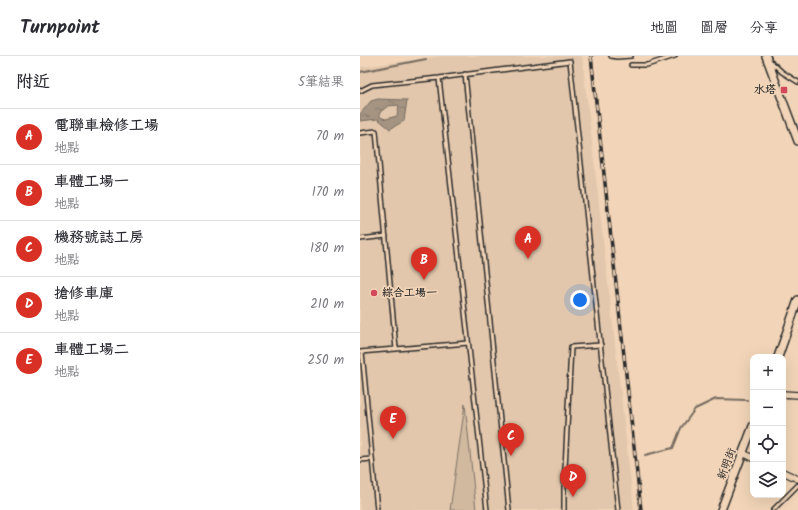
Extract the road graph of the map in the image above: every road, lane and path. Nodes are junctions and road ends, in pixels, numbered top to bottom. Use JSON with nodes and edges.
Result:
{"nodes":[{"id":1,"x":611,"y":56,"type":"edge"},
{"id":2,"x":631,"y":56,"type":"edge"},
{"id":3,"x":675,"y":56,"type":"edge"},
{"id":4,"x":767,"y":57,"type":"edge"},
{"id":5,"x":631,"y":65,"type":"dead end"},
{"id":6,"x":465,"y":74,"type":"junction"},
{"id":7,"x":439,"y":78,"type":"junction"},
{"id":8,"x":798,"y":82,"type":"edge"},
{"id":9,"x":360,"y":91,"type":"edge"},
{"id":10,"x":360,"y":133,"type":"edge"},
{"id":11,"x":798,"y":141,"type":"edge"},
{"id":12,"x":386,"y":236,"type":"junction"},
{"id":13,"x":360,"y":239,"type":"edge"},
{"id":14,"x":798,"y":300,"type":"edge"},
{"id":15,"x":468,"y":343,"type":"junction"},
{"id":16,"x":601,"y":345,"type":"junction"},
{"id":17,"x":396,"y":349,"type":"junction"},
{"id":18,"x":361,"y":352,"type":"edge"},
{"id":19,"x":779,"y":354,"type":"edge"},
{"id":20,"x":786,"y":394,"type":"edge"},
{"id":21,"x":798,"y":395,"type":"edge"},
{"id":22,"x":750,"y":434,"type":"edge"},
{"id":23,"x":743,"y":453,"type":"junction"},
{"id":24,"x":750,"y":456,"type":"edge"},
{"id":25,"x":372,"y":459,"type":"junction"},
{"id":26,"x":360,"y":460,"type":"edge"},
{"id":27,"x":786,"y":473,"type":"edge"},
{"id":28,"x":798,"y":479,"type":"edge"},
{"id":29,"x":798,"y":485,"type":"edge"},
{"id":30,"x":377,"y":510,"type":"edge"},
{"id":31,"x":487,"y":510,"type":"edge"},
{"id":32,"x":509,"y":510,"type":"edge"},
{"id":33,"x":564,"y":510,"type":"edge"},
{"id":34,"x":618,"y":510,"type":"edge"},
{"id":35,"x":721,"y":510,"type":"edge"},
{"id":36,"x":773,"y":510,"type":"edge"}],
"edges":[{"from":1,"to":2,"type":"lane"},
{"from":3,"to":5,"type":"lane"},
{"from":4,"to":8,"type":"lane"},
{"from":4,"to":11,"type":"street"},
{"from":6,"to":7,"type":"lane"},
{"from":6,"to":16,"type":"lane"},
{"from":6,"to":32,"type":"lane"},
{"from":7,"to":9,"type":"lane"},
{"from":7,"to":15,"type":"lane"},
{"from":10,"to":12,"type":"lane"},
{"from":12,"to":13,"type":"lane"},
{"from":12,"to":17,"type":"lane"},
{"from":14,"to":19,"type":"street"},
{"from":15,"to":17,"type":"lane"},
{"from":15,"to":31,"type":"lane"},
{"from":16,"to":33,"type":"lane"},
{"from":16,"to":34,"type":"lane"},
{"from":17,"to":18,"type":"lane"},
{"from":18,"to":25,"type":"lane"},
{"from":20,"to":21,"type":"street"},
{"from":22,"to":23,"type":"street","name":"新明街"},
{"from":23,"to":24,"type":"street"},
{"from":23,"to":35,"type":"street","name":"新明街"},
{"from":25,"to":26,"type":"lane"},
{"from":25,"to":30,"type":"lane"},
{"from":27,"to":28,"type":"street"},
{"from":29,"to":36,"type":"lane"}]}
